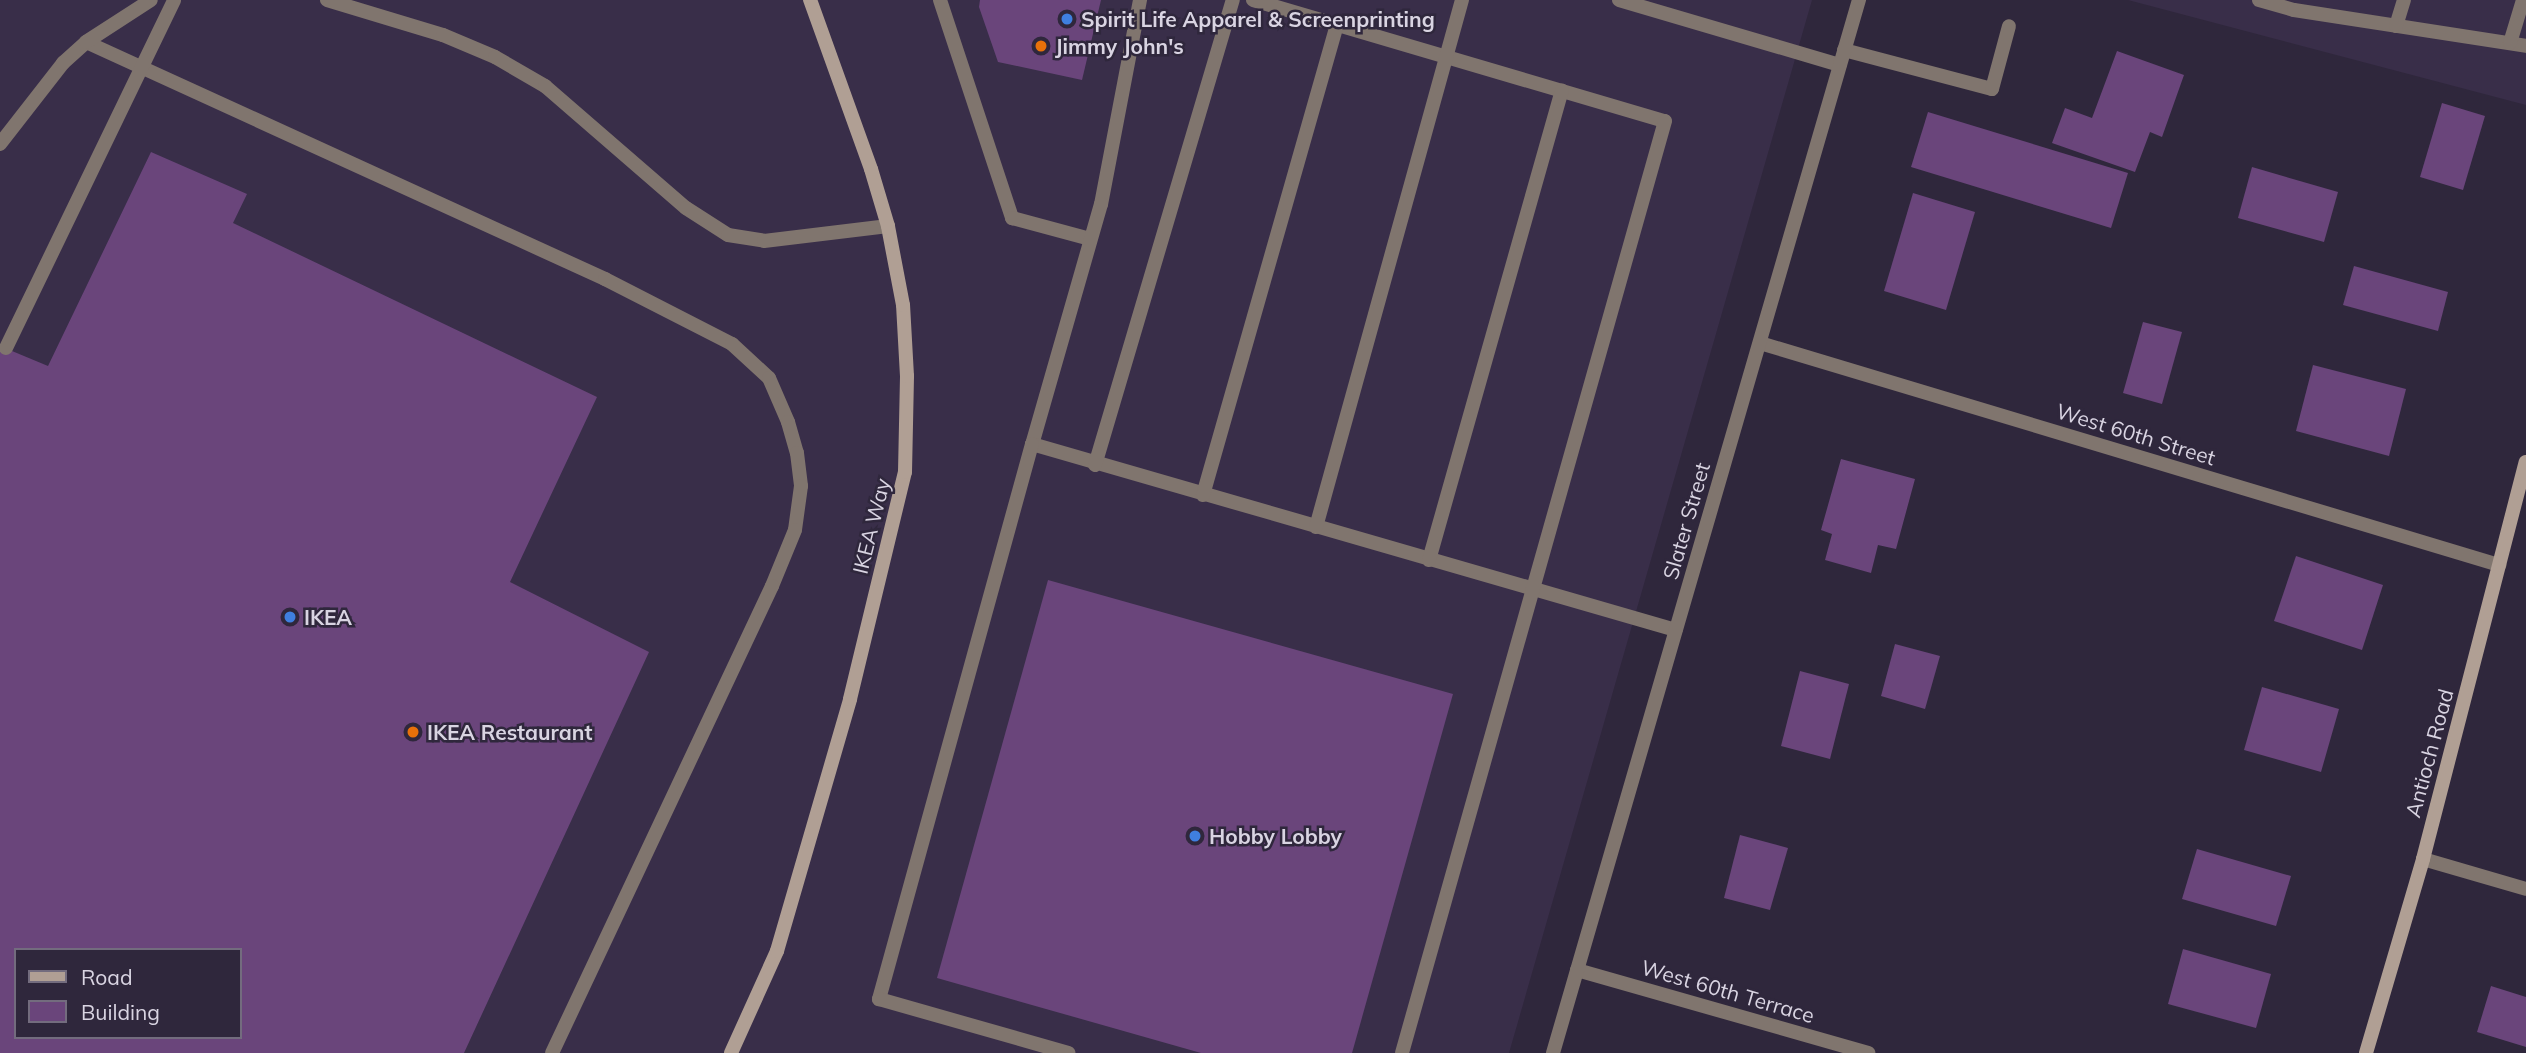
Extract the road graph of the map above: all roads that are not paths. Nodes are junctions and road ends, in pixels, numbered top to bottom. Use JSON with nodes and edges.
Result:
{"nodes":[{"id":1,"x":151,"y":0,"type":"edge"},
{"id":2,"x":174,"y":0,"type":"edge"},
{"id":3,"x":327,"y":0,"type":"edge"},
{"id":4,"x":810,"y":0,"type":"edge"},
{"id":5,"x":940,"y":0,"type":"edge"},
{"id":6,"x":1140,"y":0,"type":"edge"},
{"id":7,"x":1233,"y":0,"type":"edge"},
{"id":8,"x":1253,"y":0,"type":"edge"},
{"id":9,"x":1462,"y":0,"type":"edge"},
{"id":10,"x":1619,"y":0,"type":"edge"},
{"id":11,"x":1858,"y":0,"type":"edge"},
{"id":12,"x":2259,"y":0,"type":"edge"},
{"id":13,"x":2404,"y":0,"type":"edge"},
{"id":14,"x":2523,"y":0,"type":"edge"},
{"id":15,"x":2295,"y":5,"type":"edge"},
{"id":16,"x":1336,"y":23,"type":"junction"},
{"id":17,"x":2009,"y":26,"type":"dead end"},
{"id":18,"x":2396,"y":26,"type":"junction"},
{"id":19,"x":86,"y":41,"type":"junction"},
{"id":20,"x":2510,"y":43,"type":"junction"},
{"id":21,"x":2526,"y":46,"type":"edge"},
{"id":22,"x":1844,"y":50,"type":"junction"},
{"id":23,"x":1449,"y":56,"type":"junction"},
{"id":24,"x":1840,"y":65,"type":"junction"},
{"id":25,"x":141,"y":67,"type":"junction"},
{"id":26,"x":1562,"y":90,"type":"junction"},
{"id":27,"x":0,"y":144,"type":"edge"},
{"id":28,"x":888,"y":226,"type":"junction"},
{"id":29,"x":1090,"y":239,"type":"junction"},
{"id":30,"x":1760,"y":343,"type":"junction"},
{"id":31,"x":6,"y":348,"type":"dead end"},
{"id":32,"x":1032,"y":444,"type":"junction"},
{"id":33,"x":2526,"y":462,"type":"edge"},
{"id":34,"x":1095,"y":464,"type":"junction"},
{"id":35,"x":1203,"y":495,"type":"junction"},
{"id":36,"x":1316,"y":527,"type":"junction"},
{"id":37,"x":1429,"y":559,"type":"junction"},
{"id":38,"x":2499,"y":565,"type":"junction"},
{"id":39,"x":1534,"y":589,"type":"junction"},
{"id":40,"x":1676,"y":630,"type":"junction"},
{"id":41,"x":2423,"y":859,"type":"junction"},
{"id":42,"x":2526,"y":889,"type":"edge"},
{"id":43,"x":1577,"y":970,"type":"junction"},
{"id":44,"x":552,"y":1053,"type":"edge"},
{"id":45,"x":731,"y":1053,"type":"edge"},
{"id":46,"x":1068,"y":1053,"type":"edge"},
{"id":47,"x":1402,"y":1053,"type":"edge"},
{"id":48,"x":1553,"y":1053,"type":"edge"},
{"id":49,"x":1868,"y":1053,"type":"edge"},
{"id":50,"x":2366,"y":1053,"type":"edge"}],
"edges":[{"from":1,"to":19,"type":"street"},
{"from":2,"to":25,"type":"street"},
{"from":3,"to":28,"type":"street"},
{"from":4,"to":28,"type":"street","name":"IKEA Way"},
{"from":5,"to":29,"type":"street"},
{"from":6,"to":29,"type":"street"},
{"from":7,"to":34,"type":"street"},
{"from":8,"to":16,"type":"street"},
{"from":9,"to":23,"type":"street"},
{"from":10,"to":24,"type":"street"},
{"from":11,"to":22,"type":"street","name":"Slater Street"},
{"from":12,"to":15,"type":"street"},
{"from":13,"to":18,"type":"street"},
{"from":14,"to":20,"type":"street"},
{"from":15,"to":18,"type":"street"},
{"from":16,"to":23,"type":"street"},
{"from":16,"to":35,"type":"street"},
{"from":17,"to":22,"type":"street"},
{"from":18,"to":20,"type":"street"},
{"from":19,"to":25,"type":"street"},
{"from":19,"to":27,"type":"street"},
{"from":20,"to":21,"type":"street"},
{"from":22,"to":24,"type":"street","name":"Slater Street"},
{"from":23,"to":26,"type":"street"},
{"from":23,"to":36,"type":"street"},
{"from":24,"to":30,"type":"street","name":"Slater Street"},
{"from":25,"to":31,"type":"street"},
{"from":25,"to":44,"type":"street"},
{"from":26,"to":37,"type":"street"},
{"from":26,"to":39,"type":"street"},
{"from":28,"to":45,"type":"street","name":"IKEA Way"},
{"from":29,"to":32,"type":"street"},
{"from":30,"to":38,"type":"street","name":"West 60th Street"},
{"from":30,"to":40,"type":"street","name":"Slater Street"},
{"from":32,"to":34,"type":"street"},
{"from":32,"to":46,"type":"street"},
{"from":33,"to":38,"type":"street","name":"Antioch Road"},
{"from":34,"to":35,"type":"street"},
{"from":35,"to":36,"type":"street"},
{"from":36,"to":37,"type":"street"},
{"from":37,"to":39,"type":"street"},
{"from":38,"to":41,"type":"street","name":"Antioch Road"},
{"from":39,"to":40,"type":"street"},
{"from":39,"to":47,"type":"street"},
{"from":40,"to":43,"type":"street","name":"Slater Street"},
{"from":41,"to":42,"type":"street"},
{"from":41,"to":50,"type":"street","name":"Antioch Road"},
{"from":43,"to":48,"type":"street","name":"Slater Street"},
{"from":43,"to":49,"type":"street","name":"West 60th Terrace"}]}
